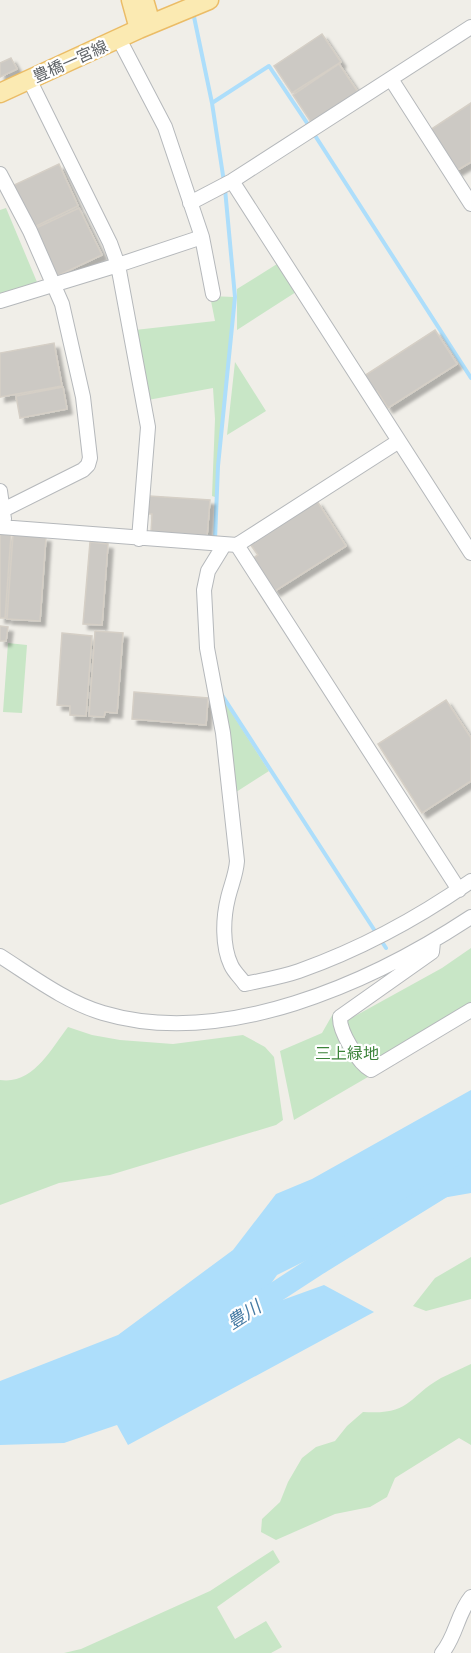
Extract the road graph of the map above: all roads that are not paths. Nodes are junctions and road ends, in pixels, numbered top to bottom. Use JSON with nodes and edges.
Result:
{"nodes":[{"id":1,"x":131,"y":0,"type":"edge"},
{"id":2,"x":144,"y":0,"type":"edge"},
{"id":3,"x":209,"y":0,"type":"edge"},
{"id":4,"x":145,"y":27,"type":"junction"},
{"id":5,"x":471,"y":27,"type":"edge"},
{"id":6,"x":119,"y":39,"type":"junction"},
{"id":7,"x":29,"y":79,"type":"junction"},
{"id":8,"x":390,"y":79,"type":"junction"},
{"id":9,"x":0,"y":93,"type":"edge"},
{"id":10,"x":0,"y":174,"type":"edge"},
{"id":11,"x":232,"y":181,"type":"junction"},
{"id":12,"x":190,"y":203,"type":"junction"},
{"id":13,"x":471,"y":204,"type":"edge"},
{"id":14,"x":202,"y":237,"type":"junction"},
{"id":15,"x":118,"y":265,"type":"junction"},
{"id":16,"x":53,"y":285,"type":"junction"},
{"id":17,"x":213,"y":294,"type":"dead end"},
{"id":18,"x":0,"y":301,"type":"edge"},
{"id":19,"x":399,"y":441,"type":"junction"},
{"id":20,"x":0,"y":491,"type":"edge"},
{"id":21,"x":3,"y":510,"type":"junction"},
{"id":22,"x":2,"y":527,"type":"edge"},
{"id":23,"x":140,"y":538,"type":"junction"},
{"id":24,"x":467,"y":538,"type":"edge"},
{"id":25,"x":231,"y":545,"type":"junction"},
{"id":26,"x":471,"y":553,"type":"edge"},
{"id":27,"x":471,"y":881,"type":"edge"},
{"id":28,"x":459,"y":890,"type":"junction"},
{"id":29,"x":471,"y":917,"type":"edge"},
{"id":30,"x":433,"y":942,"type":"junction"},
{"id":31,"x":0,"y":956,"type":"edge"},
{"id":32,"x":471,"y":1010,"type":"edge"},
{"id":33,"x":471,"y":1597,"type":"edge"},
{"id":34,"x":442,"y":1653,"type":"edge"}],
"edges":[{"from":1,"to":4,"type":"main road"},
{"from":2,"to":4,"type":"main road"},
{"from":3,"to":4,"type":"main road","name":"豊橋一宮線"},
{"from":4,"to":6,"type":"main road","name":"豊橋一宮線"},
{"from":5,"to":8,"type":"street"},
{"from":6,"to":7,"type":"main road","name":"豊橋一宮線"},
{"from":6,"to":12,"type":"street"},
{"from":7,"to":9,"type":"main road","name":"豊橋一宮線"},
{"from":7,"to":15,"type":"street"},
{"from":8,"to":11,"type":"street"},
{"from":8,"to":13,"type":"street"},
{"from":10,"to":16,"type":"street"},
{"from":11,"to":12,"type":"street"},
{"from":11,"to":19,"type":"street"},
{"from":12,"to":14,"type":"street"},
{"from":14,"to":15,"type":"street"},
{"from":14,"to":17,"type":"street"},
{"from":15,"to":16,"type":"street"},
{"from":15,"to":23,"type":"street"},
{"from":16,"to":18,"type":"street"},
{"from":16,"to":21,"type":"street"},
{"from":19,"to":24,"type":"street"},
{"from":19,"to":25,"type":"street"},
{"from":20,"to":21,"type":"street"},
{"from":21,"to":22,"type":"street"},
{"from":22,"to":23,"type":"street"},
{"from":23,"to":25,"type":"street"},
{"from":24,"to":26,"type":"street"},
{"from":25,"to":28,"type":"street"},
{"from":25,"to":28,"type":"street"},
{"from":27,"to":28,"type":"street"},
{"from":29,"to":30,"type":"street"},
{"from":30,"to":31,"type":"street"},
{"from":30,"to":32,"type":"street"},
{"from":33,"to":34,"type":"street"}]}
